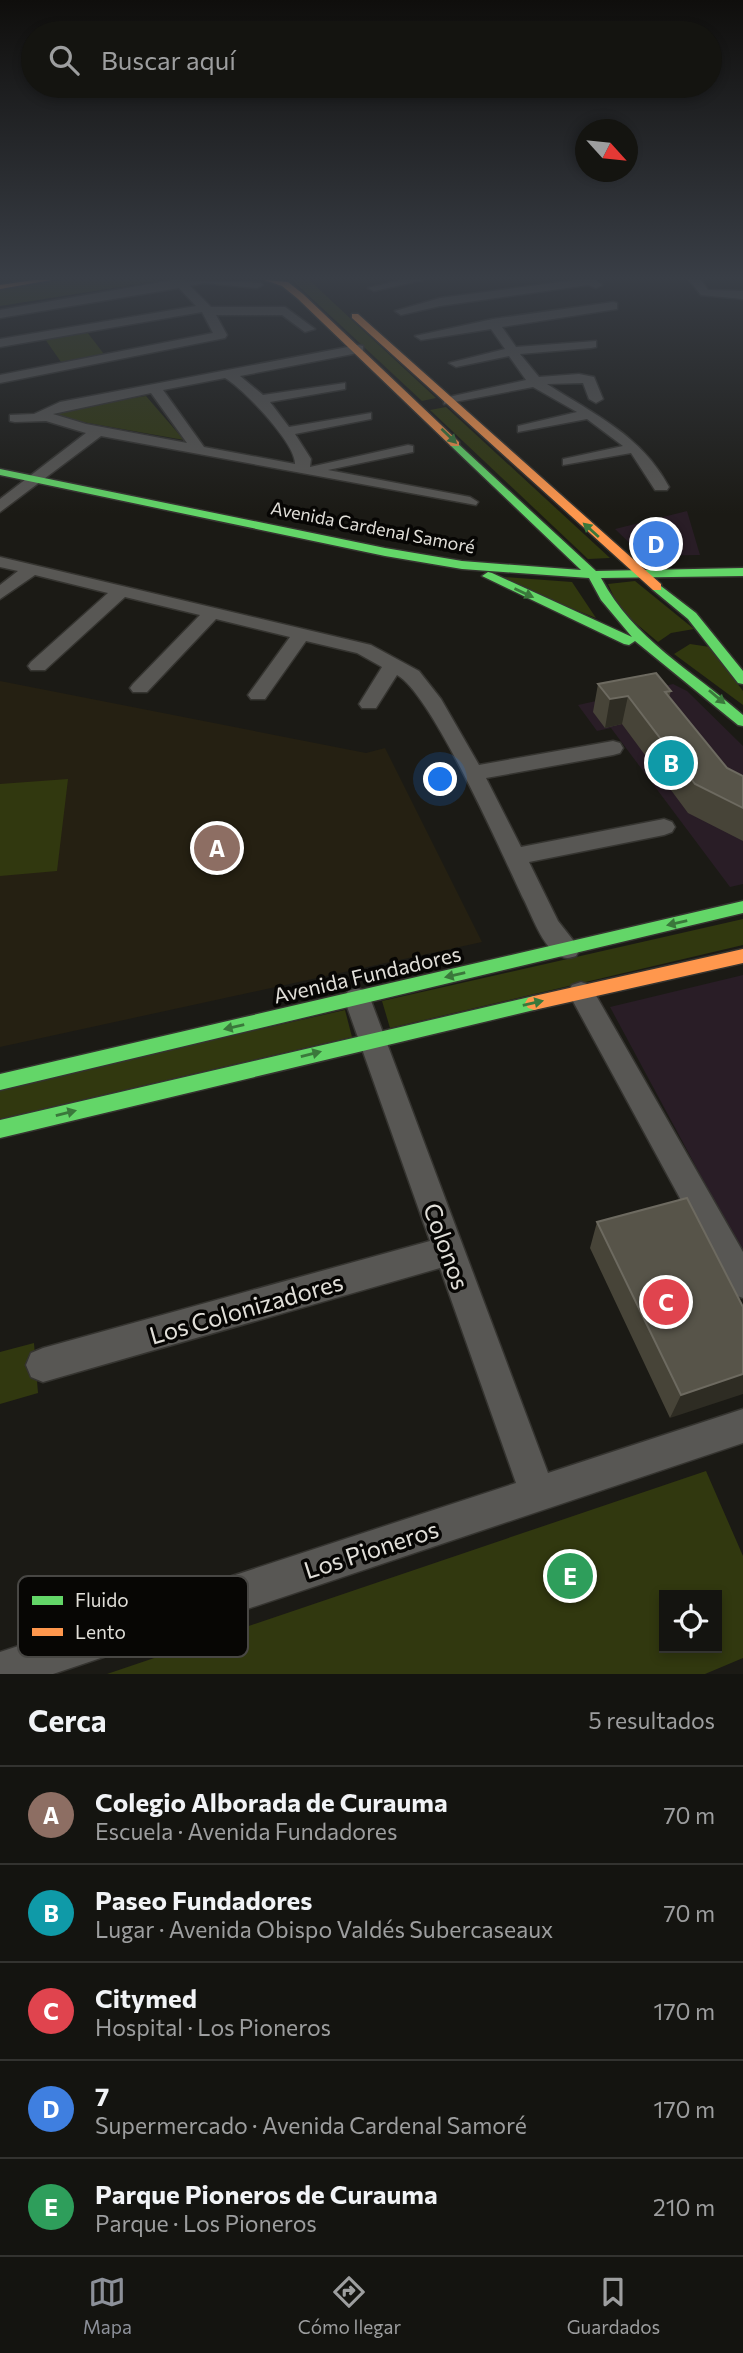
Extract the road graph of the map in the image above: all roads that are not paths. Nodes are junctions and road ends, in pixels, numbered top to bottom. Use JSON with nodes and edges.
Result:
{"nodes":[{"id":1,"x":108,"y":358,"type":"edge"},
{"id":2,"x":313,"y":358,"type":"edge"},
{"id":3,"x":368,"y":358,"type":"edge"},
{"id":4,"x":402,"y":358,"type":"edge"},
{"id":5,"x":483,"y":358,"type":"edge"},
{"id":6,"x":515,"y":358,"type":"edge"},
{"id":7,"x":456,"y":363,"type":"dead end"},
{"id":8,"x":229,"y":375,"type":"junction"},
{"id":9,"x":0,"y":379,"type":"edge"},
{"id":10,"x":538,"y":384,"type":"junction"},
{"id":11,"x":340,"y":386,"type":"dead end"},
{"id":12,"x":155,"y":389,"type":"junction"},
{"id":13,"x":259,"y":400,"type":"junction"},
{"id":14,"x":596,"y":400,"type":"dead end"},
{"id":15,"x":449,"y":401,"type":"junction"},
{"id":16,"x":419,"y":407,"type":"junction"},
{"id":17,"x":588,"y":414,"type":"junction"},
{"id":18,"x":366,"y":416,"type":"dead end"},
{"id":19,"x":15,"y":418,"type":"dead end"},
{"id":20,"x":43,"y":418,"type":"junction"},
{"id":21,"x":91,"y":429,"type":"junction"},
{"id":22,"x":523,"y":429,"type":"dead end"},
{"id":23,"x":285,"y":432,"type":"junction"},
{"id":24,"x":198,"y":448,"type":"junction"},
{"id":25,"x":635,"y":448,"type":"junction"},
{"id":26,"x":408,"y":449,"type":"dead end"},
{"id":27,"x":568,"y":462,"type":"dead end"},
{"id":28,"x":306,"y":469,"type":"junction"},
{"id":29,"x":0,"y":472,"type":"edge"},
{"id":30,"x":29,"y":477,"type":"junction"},
{"id":31,"x":661,"y":487,"type":"dead end"},
{"id":32,"x":0,"y":492,"type":"edge"},
{"id":33,"x":417,"y":492,"type":"dead end"},
{"id":34,"x":0,"y":508,"type":"edge"},
{"id":35,"x":0,"y":562,"type":"edge"},
{"id":36,"x":462,"y":565,"type":"junction"},
{"id":37,"x":32,"y":569,"type":"junction"},
{"id":38,"x":743,"y":572,"type":"edge"},
{"id":39,"x":593,"y":575,"type":"junction"},
{"id":40,"x":642,"y":575,"type":"junction"},
{"id":41,"x":122,"y":590,"type":"junction"},
{"id":42,"x":0,"y":594,"type":"edge"},
{"id":43,"x":213,"y":612,"type":"junction"},
{"id":44,"x":706,"y":631,"type":"junction"},
{"id":45,"x":302,"y":633,"type":"junction"},
{"id":46,"x":657,"y":651,"type":"junction"},
{"id":47,"x":394,"y":663,"type":"junction"},
{"id":48,"x":38,"y":666,"type":"dead end"},
{"id":49,"x":690,"y":675,"type":"junction"},
{"id":50,"x":743,"y":680,"type":"edge"},
{"id":51,"x":140,"y":688,"type":"dead end"},
{"id":52,"x":258,"y":695,"type":"dead end"},
{"id":53,"x":369,"y":705,"type":"dead end"},
{"id":54,"x":743,"y":722,"type":"edge"},
{"id":55,"x":613,"y":748,"type":"dead end"},
{"id":56,"x":473,"y":773,"type":"junction"},
{"id":57,"x":664,"y":827,"type":"dead end"},
{"id":58,"x":516,"y":856,"type":"junction"},
{"id":59,"x":743,"y":907,"type":"edge"},
{"id":60,"x":567,"y":949,"type":"junction"},
{"id":61,"x":743,"y":956,"type":"edge"},
{"id":62,"x":581,"y":992,"type":"junction"},
{"id":63,"x":357,"y":998,"type":"junction"},
{"id":64,"x":372,"y":1040,"type":"junction"},
{"id":65,"x":0,"y":1082,"type":"edge"},
{"id":66,"x":0,"y":1129,"type":"edge"},
{"id":67,"x":449,"y":1251,"type":"junction"},
{"id":68,"x":743,"y":1283,"type":"edge"},
{"id":69,"x":43,"y":1366,"type":"dead end"},
{"id":70,"x":743,"y":1426,"type":"edge"},
{"id":71,"x":538,"y":1494,"type":"junction"},
{"id":72,"x":248,"y":1590,"type":"edge"},
{"id":73,"x":45,"y":1657,"type":"edge"},
{"id":74,"x":0,"y":1672,"type":"edge"}],
"edges":[{"from":1,"to":9,"type":"street"},
{"from":2,"to":8,"type":"street"},
{"from":3,"to":16,"type":"street"},
{"from":4,"to":15,"type":"street"},
{"from":5,"to":7,"type":"street"},
{"from":6,"to":10,"type":"street"},
{"from":8,"to":12,"type":"street"},
{"from":8,"to":13,"type":"street"},
{"from":10,"to":14,"type":"street"},
{"from":10,"to":15,"type":"street"},
{"from":10,"to":17,"type":"street"},
{"from":11,"to":13,"type":"street"},
{"from":12,"to":20,"type":"street"},
{"from":12,"to":24,"type":"street"},
{"from":13,"to":23,"type":"street"},
{"from":15,"to":16,"type":"street"},
{"from":40,"to":15,"type":"street","one_way":true},
{"from":16,"to":39,"type":"street","one_way":true},
{"from":17,"to":22,"type":"street"},
{"from":17,"to":25,"type":"street"},
{"from":18,"to":23,"type":"street"},
{"from":19,"to":20,"type":"street"},
{"from":20,"to":21,"type":"street"},
{"from":21,"to":24,"type":"street"},
{"from":21,"to":30,"type":"street"},
{"from":23,"to":28,"type":"street"},
{"from":24,"to":28,"type":"street"},
{"from":25,"to":27,"type":"street"},
{"from":25,"to":31,"type":"street"},
{"from":26,"to":28,"type":"street"},
{"from":28,"to":33,"type":"street"},
{"from":29,"to":30,"type":"street","name":"Avenida Cardenal Samoré"},
{"from":30,"to":32,"type":"street"},
{"from":30,"to":34,"type":"street"},
{"from":30,"to":36,"type":"street","name":"Avenida Cardenal Samoré"},
{"from":35,"to":37,"type":"street"},
{"from":36,"to":39,"type":"street","name":"Avenida Cardenal Samoré"},
{"from":36,"to":49,"type":"street","one_way":true},
{"from":37,"to":41,"type":"street"},
{"from":37,"to":42,"type":"street"},
{"from":38,"to":40,"type":"street","name":"Avenida Cardenal Samoré"},
{"from":39,"to":40,"type":"street","name":"Avenida Cardenal Samoré"},
{"from":39,"to":46,"type":"street"},
{"from":40,"to":44,"type":"street"},
{"from":41,"to":43,"type":"street"},
{"from":41,"to":48,"type":"street"},
{"from":43,"to":45,"type":"street"},
{"from":43,"to":51,"type":"street"},
{"from":44,"to":46,"type":"street"},
{"from":44,"to":50,"type":"street"},
{"from":45,"to":47,"type":"street"},
{"from":45,"to":52,"type":"street"},
{"from":46,"to":49,"type":"street"},
{"from":47,"to":53,"type":"street"},
{"from":47,"to":56,"type":"street"},
{"from":49,"to":54,"type":"street","one_way":true},
{"from":55,"to":56,"type":"street"},
{"from":56,"to":58,"type":"street"},
{"from":57,"to":58,"type":"street"},
{"from":58,"to":60,"type":"street"},
{"from":59,"to":60,"type":"street","name":"Avenida Fundadores","one_way":true},
{"from":60,"to":63,"type":"street","name":"Avenida Fundadores","one_way":true},
{"from":61,"to":62,"type":"street"},
{"from":64,"to":62,"type":"street","one_way":true},
{"from":62,"to":68,"type":"street"},
{"from":63,"to":64,"type":"street","name":"Colonos"},
{"from":63,"to":65,"type":"street","name":"Avenida Fundadores","one_way":true},
{"from":66,"to":64,"type":"street","one_way":true},
{"from":64,"to":67,"type":"street","name":"Colonos"},
{"from":67,"to":69,"type":"street","name":"Los Colonizadores"},
{"from":67,"to":71,"type":"street","name":"Colonos"},
{"from":70,"to":71,"type":"street","name":"Los Pioneros"},
{"from":71,"to":72,"type":"street","name":"Los Pioneros"},
{"from":73,"to":74,"type":"street","name":"Los Pioneros"}]}
